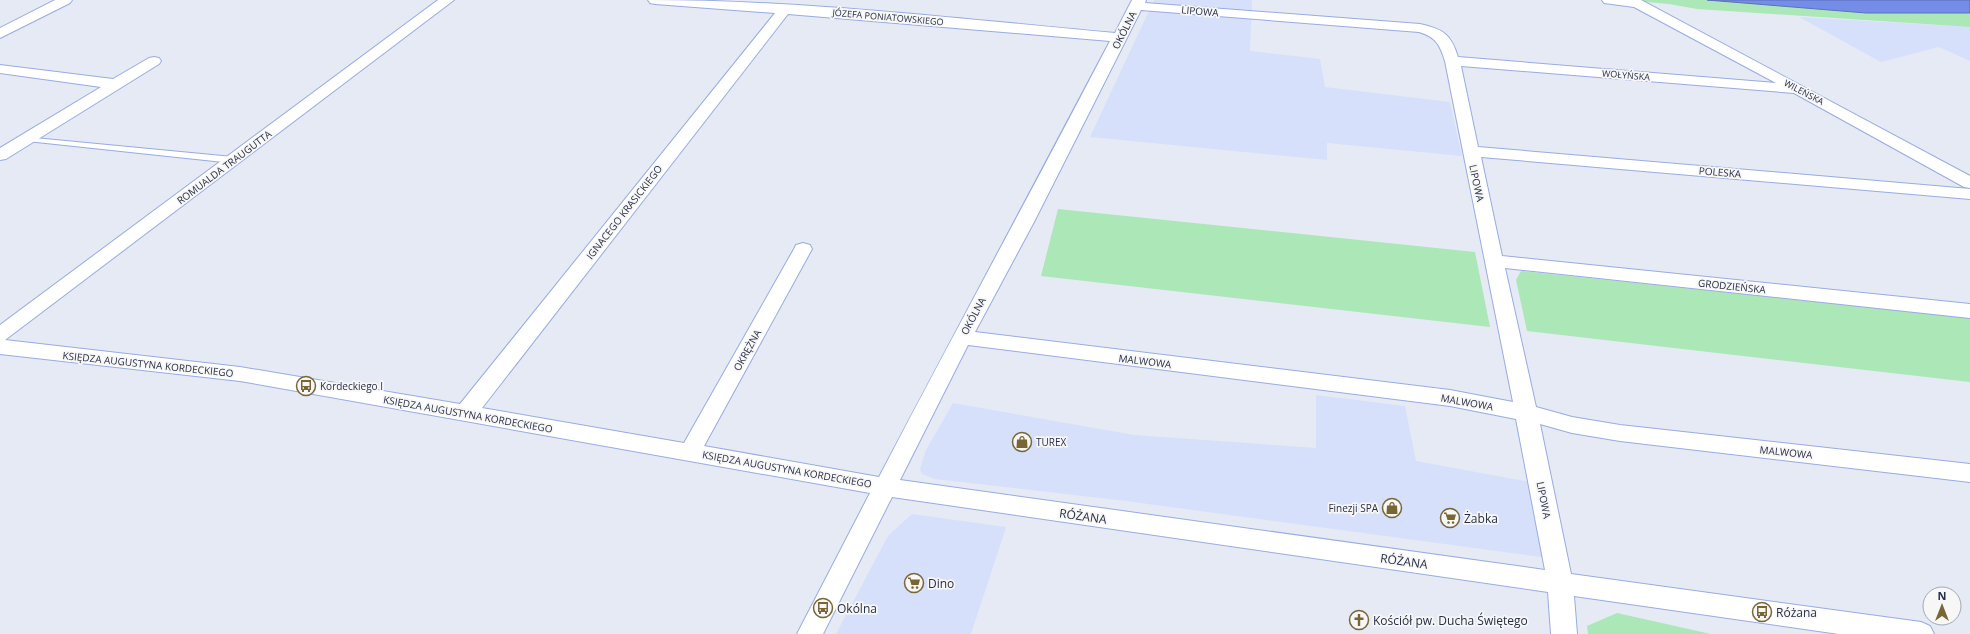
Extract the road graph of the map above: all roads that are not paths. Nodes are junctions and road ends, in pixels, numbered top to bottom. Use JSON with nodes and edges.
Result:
{"nodes":[{"id":1,"x":65,"y":0,"type":"edge"},
{"id":2,"x":447,"y":0,"type":"edge"},
{"id":3,"x":655,"y":0,"type":"edge"},
{"id":4,"x":876,"y":0,"type":"edge"},
{"id":5,"x":1609,"y":0,"type":"edge"},
{"id":6,"x":1138,"y":3,"type":"edge"},
{"id":7,"x":784,"y":10,"type":"junction"},
{"id":8,"x":864,"y":15,"type":"junction"},
{"id":9,"x":3,"y":31,"type":"edge"},
{"id":10,"x":1120,"y":38,"type":"junction"},
{"id":11,"x":154,"y":61,"type":"dead end"},
{"id":12,"x":1452,"y":61,"type":"junction"},
{"id":13,"x":0,"y":69,"type":"edge"},
{"id":14,"x":116,"y":84,"type":"junction"},
{"id":15,"x":1800,"y":90,"type":"junction"},
{"id":16,"x":27,"y":139,"type":"junction"},
{"id":17,"x":1471,"y":151,"type":"junction"},
{"id":18,"x":0,"y":155,"type":"edge"},
{"id":19,"x":233,"y":160,"type":"junction"},
{"id":20,"x":1970,"y":183,"type":"edge"},
{"id":21,"x":1970,"y":194,"type":"edge"},
{"id":22,"x":803,"y":249,"type":"dead end"},
{"id":23,"x":1494,"y":261,"type":"junction"},
{"id":24,"x":1970,"y":311,"type":"edge"},
{"id":25,"x":0,"y":335,"type":"edge"},
{"id":26,"x":962,"y":337,"type":"junction"},
{"id":27,"x":0,"y":347,"type":"edge"},
{"id":28,"x":1527,"y":413,"type":"junction"},
{"id":29,"x":465,"y":414,"type":"junction"},
{"id":30,"x":690,"y":452,"type":"junction"},
{"id":31,"x":1970,"y":473,"type":"edge"},
{"id":32,"x":886,"y":487,"type":"junction"},
{"id":33,"x":1560,"y":583,"type":"junction"},
{"id":34,"x":1873,"y":630,"type":"edge"},
{"id":35,"x":810,"y":634,"type":"edge"},
{"id":36,"x":1564,"y":634,"type":"edge"},
{"id":37,"x":1921,"y":634,"type":"edge"}],
"edges":[{"from":1,"to":9,"type":"street"},
{"from":2,"to":19,"type":"street","name":"ROMUALDA TRAUGUTTA"},
{"from":3,"to":7,"type":"street","name":"JÓZEFA PONIATOWSKIEGO"},
{"from":4,"to":8,"type":"street"},
{"from":5,"to":15,"type":"street","name":"WILEŃSKA"},
{"from":6,"to":10,"type":"street","name":"OKÓLNA"},
{"from":6,"to":12,"type":"street","name":"LIPOWA"},
{"from":7,"to":8,"type":"street","name":"JÓZEFA PONIATOWSKIEGO"},
{"from":7,"to":29,"type":"street","name":"IGNACEGO KRASICKIEGO"},
{"from":8,"to":10,"type":"street","name":"JÓZEFA PONIATOWSKIEGO"},
{"from":10,"to":26,"type":"street","name":"OKÓLNA"},
{"from":11,"to":14,"type":"street"},
{"from":12,"to":15,"type":"street","name":"WOŁYŃSKA"},
{"from":12,"to":17,"type":"street","name":"LIPOWA"},
{"from":13,"to":14,"type":"street"},
{"from":14,"to":16,"type":"street"},
{"from":15,"to":20,"type":"street","name":"WILEŃSKA"},
{"from":16,"to":18,"type":"street"},
{"from":16,"to":19,"type":"lane"},
{"from":17,"to":21,"type":"street","name":"POLESKA"},
{"from":17,"to":23,"type":"street","name":"LIPOWA"},
{"from":19,"to":25,"type":"street","name":"ROMUALDA TRAUGUTTA"},
{"from":22,"to":30,"type":"street","name":"OKRĘŻNA"},
{"from":23,"to":24,"type":"street","name":"GRODZIEŃSKA"},
{"from":23,"to":28,"type":"street","name":"LIPOWA"},
{"from":26,"to":28,"type":"street","name":"MALWOWA"},
{"from":26,"to":32,"type":"street","name":"OKÓLNA"},
{"from":27,"to":29,"type":"street","name":"KSIĘDZA AUGUSTYNA KORDECKIEGO"},
{"from":28,"to":31,"type":"street","name":"MALWOWA"},
{"from":28,"to":33,"type":"street","name":"LIPOWA"},
{"from":29,"to":30,"type":"street","name":"KSIĘDZA AUGUSTYNA KORDECKIEGO"},
{"from":30,"to":32,"type":"street","name":"KSIĘDZA AUGUSTYNA KORDECKIEGO"},
{"from":32,"to":33,"type":"street","name":"RÓŻANA"},
{"from":32,"to":35,"type":"street","name":"OKÓLNA"},
{"from":33,"to":34,"type":"street","name":"RÓŻANA"},
{"from":33,"to":36,"type":"street","name":"LIPOWA"},
{"from":34,"to":37,"type":"street","name":"RÓŻANA"}]}
